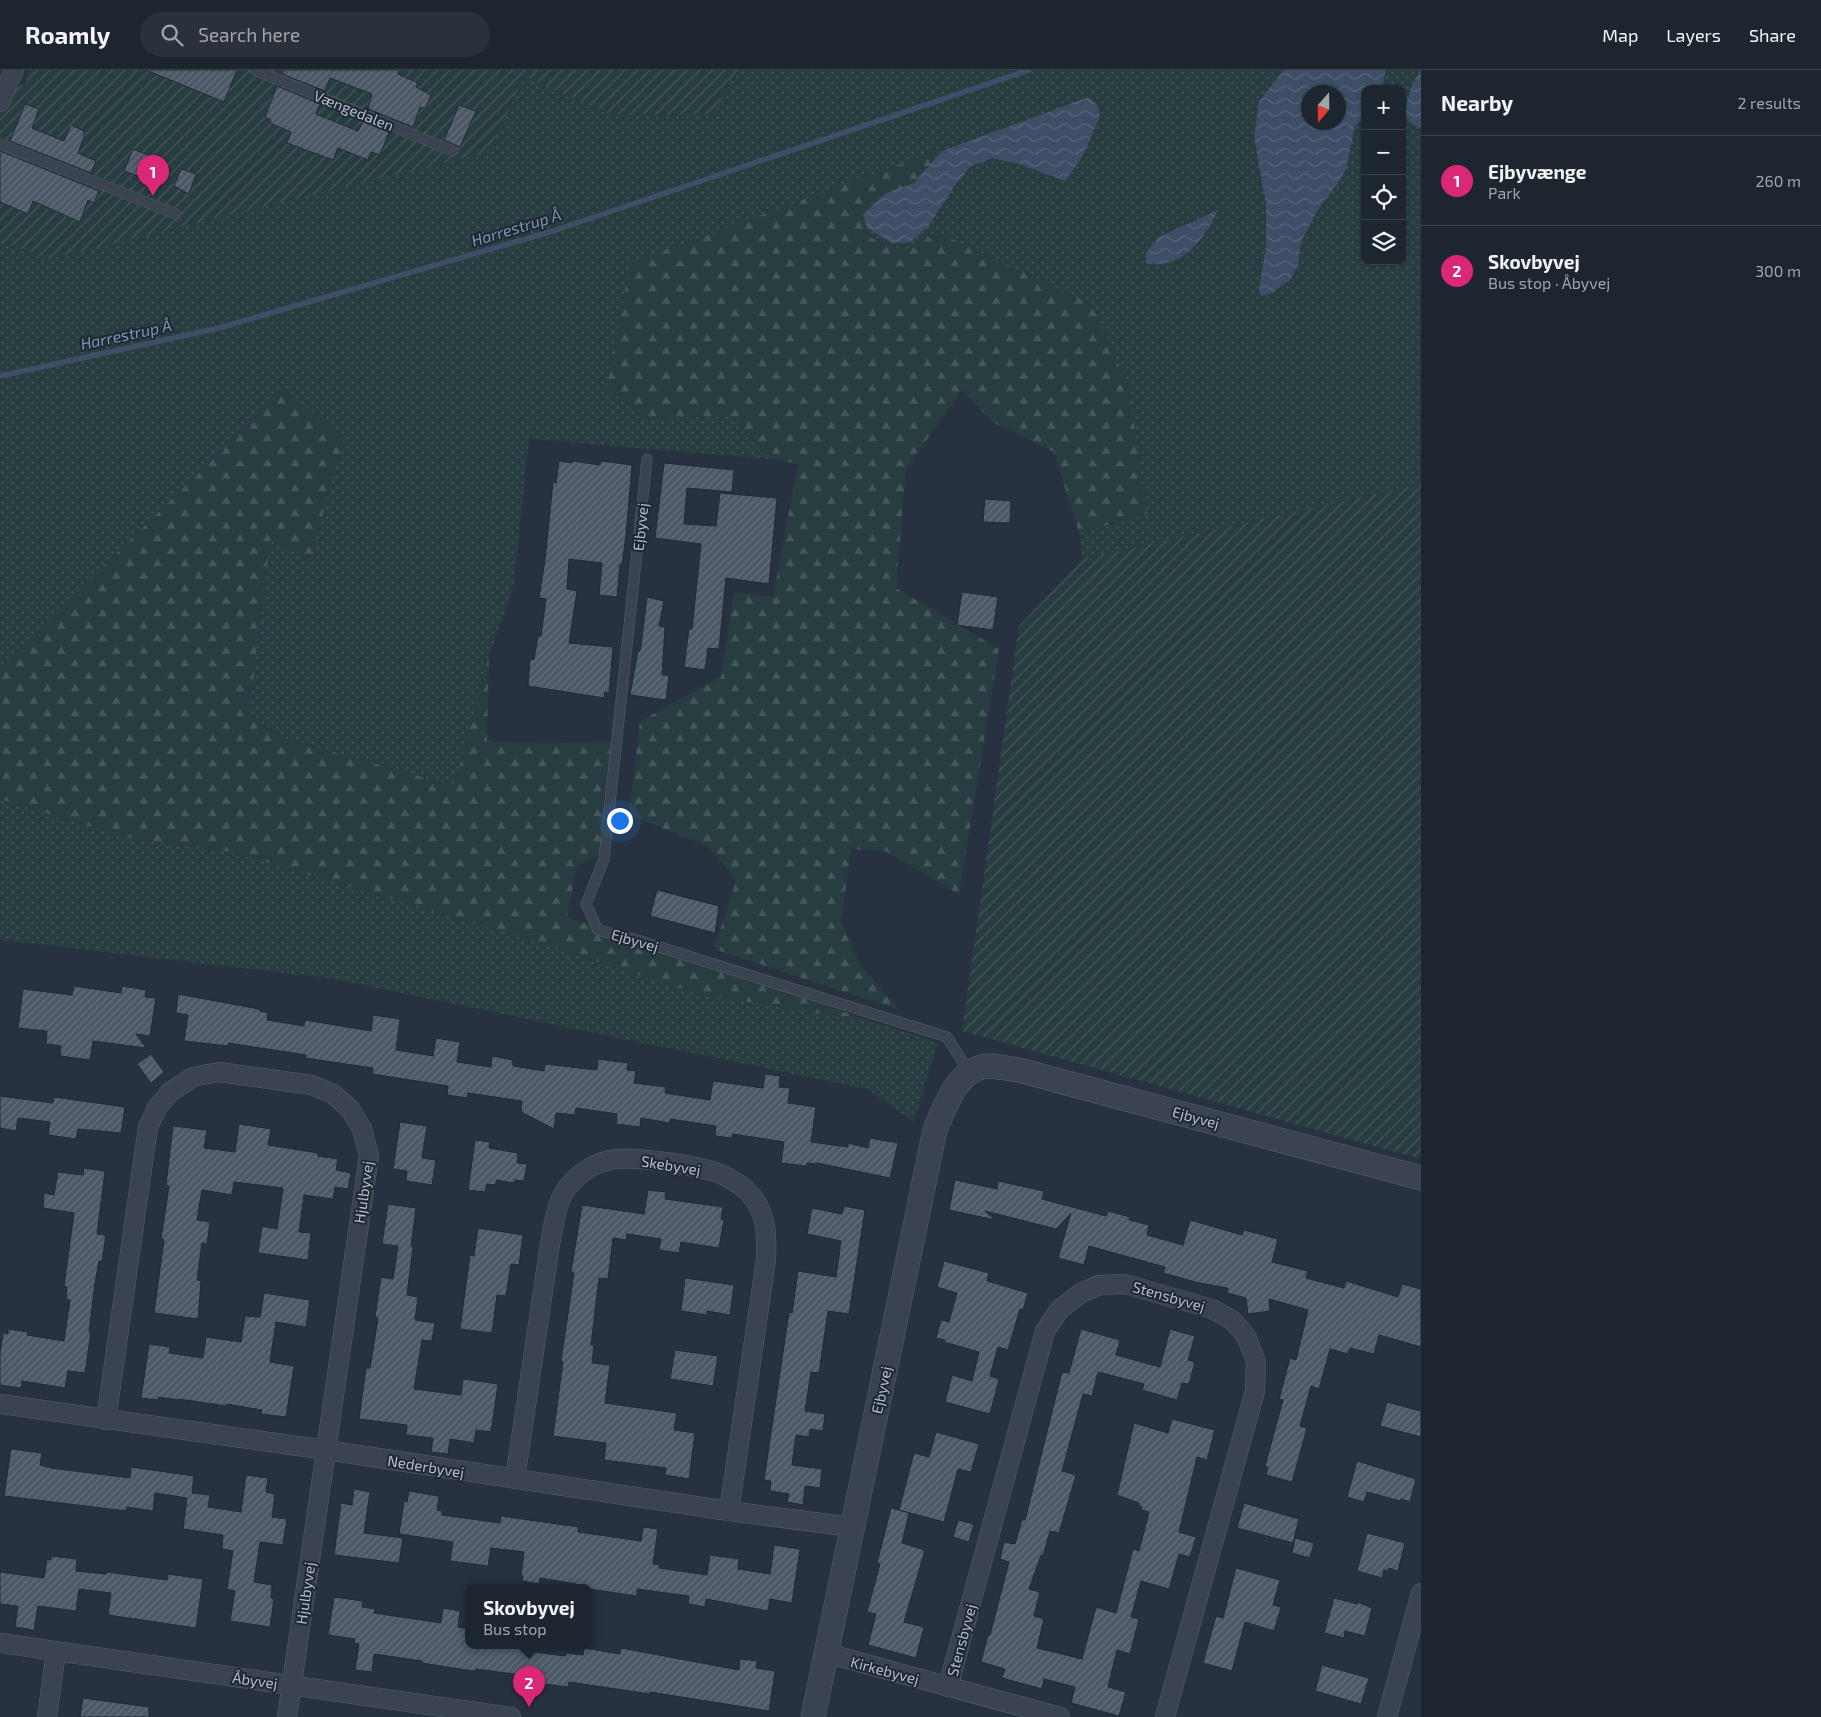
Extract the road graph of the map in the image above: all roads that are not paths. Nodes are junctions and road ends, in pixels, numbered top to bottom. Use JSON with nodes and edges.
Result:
{"nodes":[{"id":1,"x":14,"y":70,"type":"edge"},
{"id":2,"x":255,"y":70,"type":"edge"},
{"id":3,"x":0,"y":102,"type":"edge"},
{"id":4,"x":0,"y":144,"type":"edge"},
{"id":5,"x":453,"y":150,"type":"dead end"},
{"id":6,"x":176,"y":214,"type":"dead end"},
{"id":7,"x":648,"y":459,"type":"dead end"},
{"id":8,"x":969,"y":1072,"type":"junction"},
{"id":9,"x":1421,"y":1178,"type":"edge"},
{"id":10,"x":0,"y":1404,"type":"edge"},
{"id":11,"x":106,"y":1420,"type":"junction"},
{"id":12,"x":326,"y":1450,"type":"junction"},
{"id":13,"x":515,"y":1479,"type":"junction"},
{"id":14,"x":729,"y":1511,"type":"junction"},
{"id":15,"x":852,"y":1527,"type":"junction"},
{"id":16,"x":1421,"y":1594,"type":"edge"},
{"id":17,"x":0,"y":1644,"type":"edge"},
{"id":18,"x":56,"y":1652,"type":"junction"},
{"id":19,"x":826,"y":1654,"type":"junction"},
{"id":20,"x":292,"y":1685,"type":"junction"},
{"id":21,"x":948,"y":1687,"type":"junction"},
{"id":22,"x":47,"y":1717,"type":"edge"},
{"id":23,"x":287,"y":1717,"type":"edge"},
{"id":24,"x":511,"y":1717,"type":"edge"},
{"id":25,"x":813,"y":1717,"type":"edge"},
{"id":26,"x":1060,"y":1717,"type":"edge"},
{"id":27,"x":1165,"y":1717,"type":"edge"},
{"id":28,"x":1387,"y":1717,"type":"edge"}],
"edges":[{"from":1,"to":3,"type":"street"},
{"from":2,"to":5,"type":"lane","name":"Vængedalen"},
{"from":4,"to":6,"type":"lane"},
{"from":7,"to":8,"type":"lane","name":"Ejbyvej"},
{"from":8,"to":9,"type":"street","name":"Ejbyvej"},
{"from":8,"to":15,"type":"street","name":"Ejbyvej"},
{"from":10,"to":11,"type":"street","name":"Nederbyvej"},
{"from":11,"to":12,"type":"street","name":"Nederbyvej"},
{"from":11,"to":12,"type":"street","name":"Hjulbyvej"},
{"from":12,"to":13,"type":"street","name":"Nederbyvej"},
{"from":12,"to":20,"type":"street","name":"Hjulbyvej"},
{"from":13,"to":14,"type":"street","name":"Nederbyvej"},
{"from":13,"to":14,"type":"street","name":"Skebyvej"},
{"from":14,"to":15,"type":"street","name":"Nederbyvej"},
{"from":15,"to":19,"type":"street","name":"Ejbyvej"},
{"from":16,"to":28,"type":"street"},
{"from":17,"to":18,"type":"street","name":"Åbyvej"},
{"from":18,"to":20,"type":"street","name":"Åbyvej"},
{"from":18,"to":22,"type":"street"},
{"from":19,"to":21,"type":"street","name":"Kirkebyvej"},
{"from":19,"to":25,"type":"street","name":"Ejbyvej"},
{"from":20,"to":23,"type":"street","name":"Hjulbyvej"},
{"from":20,"to":24,"type":"street","name":"Åbyvej"},
{"from":21,"to":26,"type":"street","name":"Kirkebyvej"},
{"from":21,"to":27,"type":"street","name":"Stensbyvej"}]}
